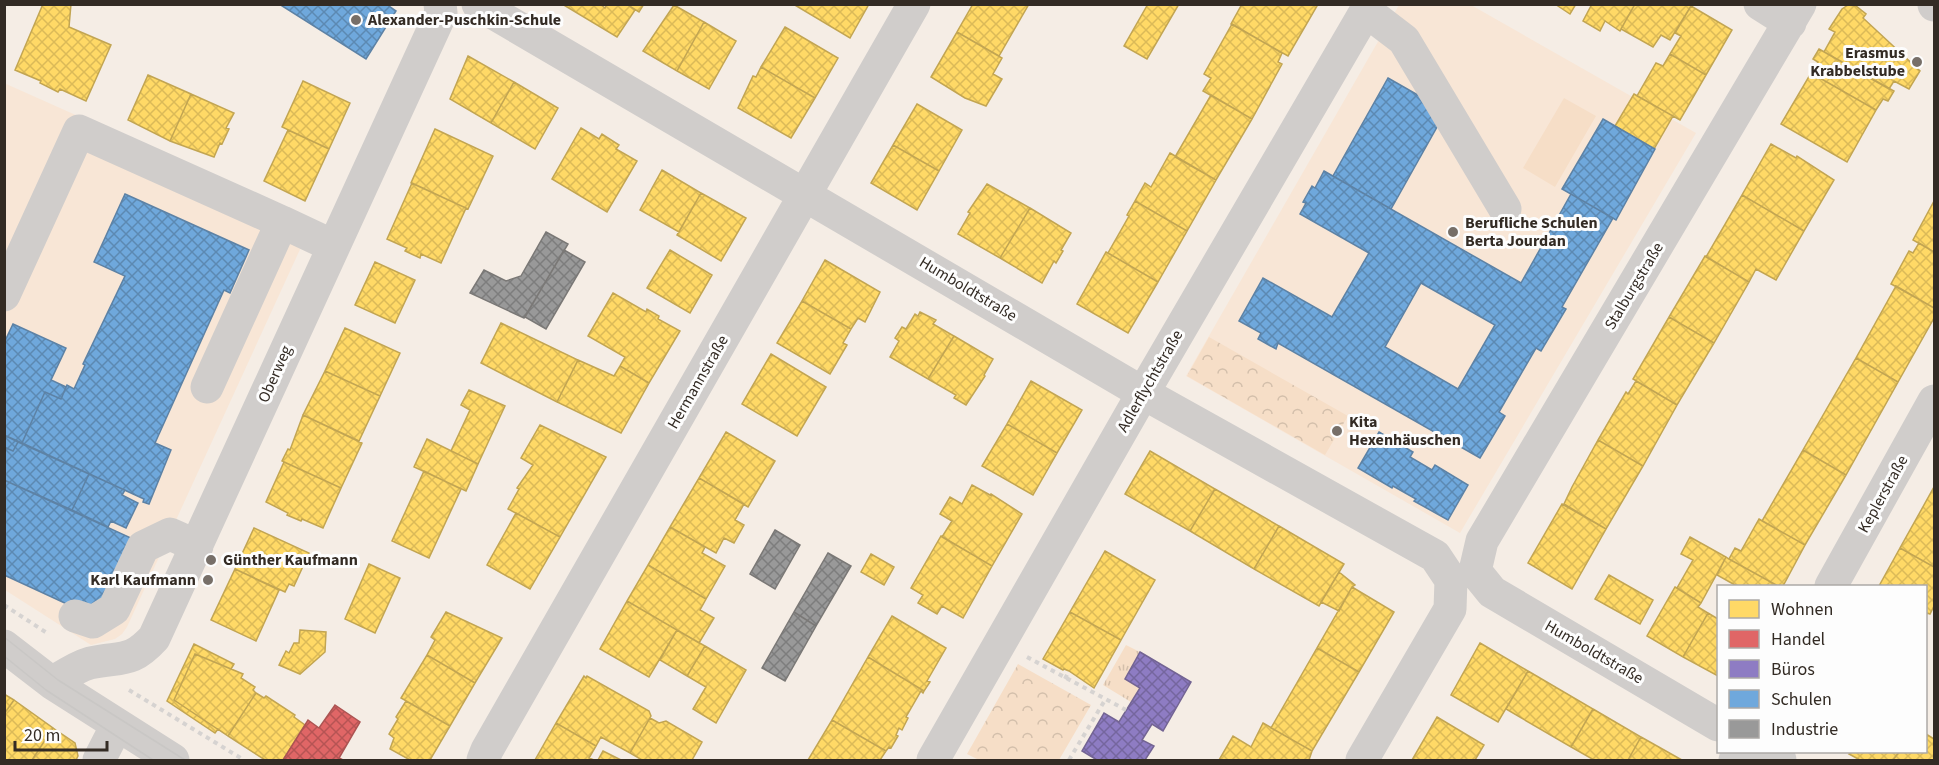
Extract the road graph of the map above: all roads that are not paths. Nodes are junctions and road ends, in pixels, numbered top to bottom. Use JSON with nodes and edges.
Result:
{"nodes":[{"id":1,"x":440,"y":4,"type":"edge"},
{"id":2,"x":478,"y":4,"type":"edge"},
{"id":3,"x":914,"y":4,"type":"edge"},
{"id":4,"x":1760,"y":4,"type":"edge"},
{"id":5,"x":1368,"y":8,"type":"edge"},
{"id":6,"x":1795,"y":14,"type":"edge"},
{"id":7,"x":806,"y":195,"type":"junction"},
{"id":8,"x":1505,"y":209,"type":"dead end"},
{"id":9,"x":282,"y":222,"type":"junction"},
{"id":10,"x":333,"y":246,"type":"junction"},
{"id":11,"x":4,"y":295,"type":"edge"},
{"id":12,"x":207,"y":387,"type":"dead end"},
{"id":13,"x":1143,"y":393,"type":"junction"},
{"id":14,"x":1929,"y":423,"type":"edge"},
{"id":15,"x":197,"y":546,"type":"junction"},
{"id":16,"x":1463,"y":575,"type":"junction"},
{"id":17,"x":1832,"y":585,"type":"edge"},
{"id":18,"x":64,"y":627,"type":"road end"},
{"id":19,"x":4,"y":646,"type":"edge"},
{"id":20,"x":52,"y":683,"type":"junction"},
{"id":21,"x":1717,"y":724,"type":"edge"},
{"id":22,"x":117,"y":725,"type":"junction"},
{"id":23,"x":1766,"y":753,"type":"edge"},
{"id":24,"x":99,"y":760,"type":"edge"},
{"id":25,"x":172,"y":760,"type":"edge"},
{"id":26,"x":483,"y":760,"type":"edge"},
{"id":27,"x":933,"y":760,"type":"edge"},
{"id":28,"x":1362,"y":760,"type":"edge"},
{"id":29,"x":1780,"y":760,"type":"edge"}],
"edges":[{"from":1,"to":10,"type":"street","name":"Oberweg"},
{"from":2,"to":7,"type":"street","name":"Humboldtstraße"},
{"from":3,"to":7,"type":"street","name":"Hermannstraße"},
{"from":4,"to":6,"type":"street"},
{"from":5,"to":8,"type":"street"},
{"from":5,"to":13,"type":"street","name":"Adlerflychtstraße"},
{"from":6,"to":16,"type":"street","name":"Stalburgstraße"},
{"from":7,"to":13,"type":"street","name":"Humboldtstraße"},
{"from":7,"to":26,"type":"street","name":"Hermannstraße"},
{"from":9,"to":10,"type":"street"},
{"from":9,"to":11,"type":"street"},
{"from":9,"to":12,"type":"street"},
{"from":10,"to":15,"type":"street","name":"Oberweg"},
{"from":13,"to":16,"type":"street","name":"Humboldtstraße"},
{"from":13,"to":27,"type":"street","name":"Adlerflychtstraße"},
{"from":14,"to":17,"type":"street","name":"Keplerstraße"},
{"from":15,"to":18,"type":"street"},
{"from":15,"to":20,"type":"street","name":"Oberweg"},
{"from":16,"to":21,"type":"street","name":"Humboldtstraße"},
{"from":16,"to":28,"type":"street","name":"Stalburgstraße"},
{"from":19,"to":20,"type":"street"},
{"from":20,"to":22,"type":"street"},
{"from":22,"to":24,"type":"street"},
{"from":22,"to":25,"type":"street"},
{"from":23,"to":29,"type":"street"}]}
